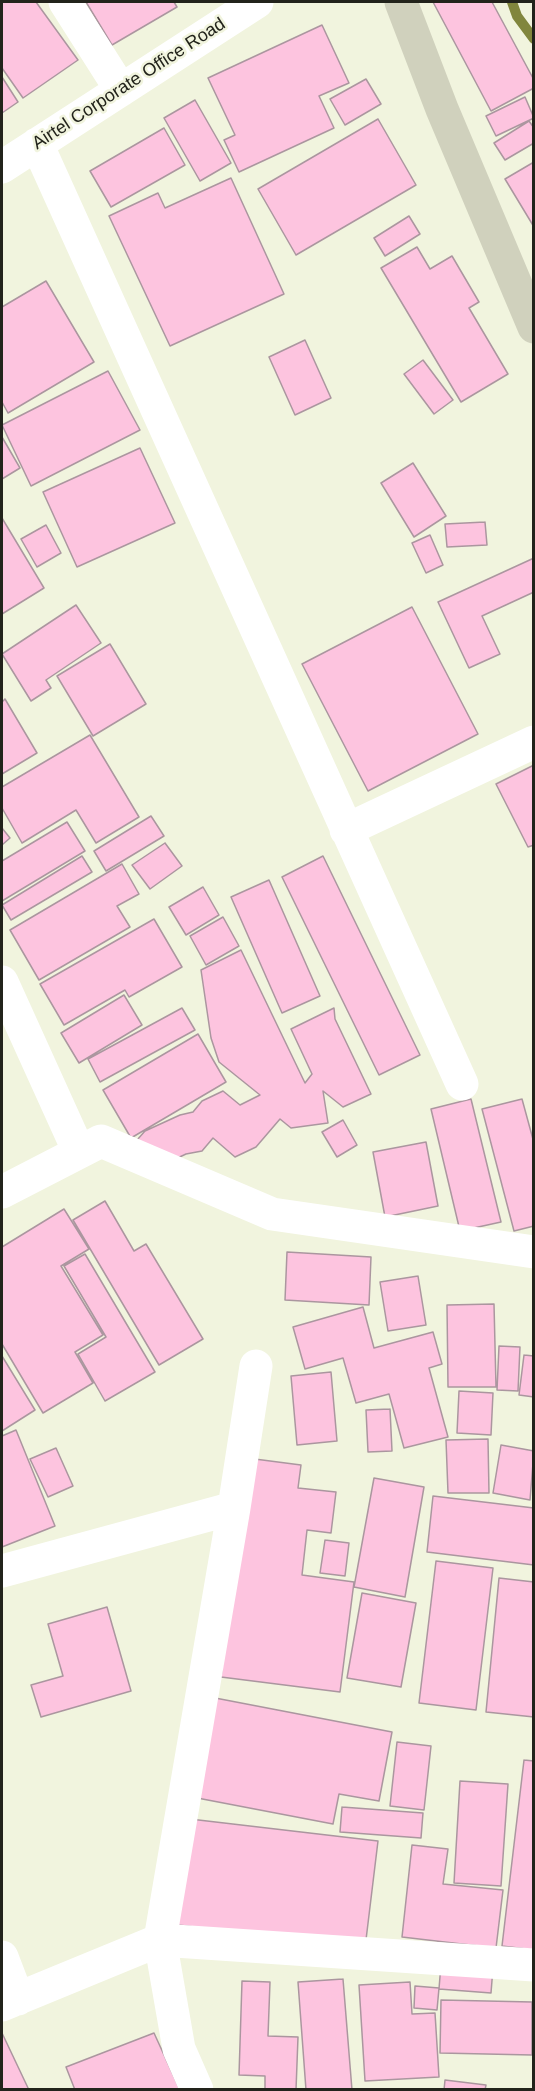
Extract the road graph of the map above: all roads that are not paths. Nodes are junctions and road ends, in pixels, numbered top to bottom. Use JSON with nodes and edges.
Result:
{"nodes":[{"id":1,"x":65,"y":2,"type":"edge"},
{"id":2,"x":257,"y":2,"type":"edge"},
{"id":3,"x":401,"y":2,"type":"edge"},
{"id":4,"x":121,"y":90,"type":"junction"},
{"id":5,"x":37,"y":144,"type":"junction"},
{"id":6,"x":2,"y":167,"type":"edge"},
{"id":7,"x":534,"y":327,"type":"edge"},
{"id":8,"x":534,"y":742,"type":"edge"},
{"id":9,"x":346,"y":830,"type":"junction"},
{"id":10,"x":2,"y":982,"type":"edge"},
{"id":11,"x":462,"y":1084,"type":"dead end"},
{"id":12,"x":79,"y":1152,"type":"junction"},
{"id":13,"x":2,"y":1192,"type":"edge"},
{"id":14,"x":534,"y":1252,"type":"edge"},
{"id":15,"x":255,"y":1366,"type":"dead end"},
{"id":16,"x":234,"y":1508,"type":"junction"},
{"id":17,"x":2,"y":1571,"type":"edge"},
{"id":18,"x":160,"y":1940,"type":"junction"},
{"id":19,"x":2,"y":1957,"type":"edge"},
{"id":20,"x":534,"y":1965,"type":"edge"},
{"id":21,"x":10,"y":2002,"type":"edge"},
{"id":22,"x":197,"y":2090,"type":"edge"}],
"edges":[{"from":1,"to":4,"type":"street"},
{"from":2,"to":4,"type":"street","name":"Airtel Corporate Office Road"},
{"from":3,"to":7,"type":"street"},
{"from":4,"to":5,"type":"street","name":"Airtel Corporate Office Road"},
{"from":5,"to":6,"type":"street","name":"Airtel Corporate Office Road"},
{"from":5,"to":9,"type":"street"},
{"from":8,"to":9,"type":"street"},
{"from":9,"to":11,"type":"street"},
{"from":10,"to":12,"type":"street"},
{"from":12,"to":13,"type":"street"},
{"from":12,"to":14,"type":"street"},
{"from":15,"to":16,"type":"street"},
{"from":16,"to":17,"type":"street"},
{"from":16,"to":18,"type":"street"},
{"from":18,"to":20,"type":"street"},
{"from":18,"to":21,"type":"street"},
{"from":18,"to":22,"type":"street"},
{"from":19,"to":21,"type":"street"}]}
